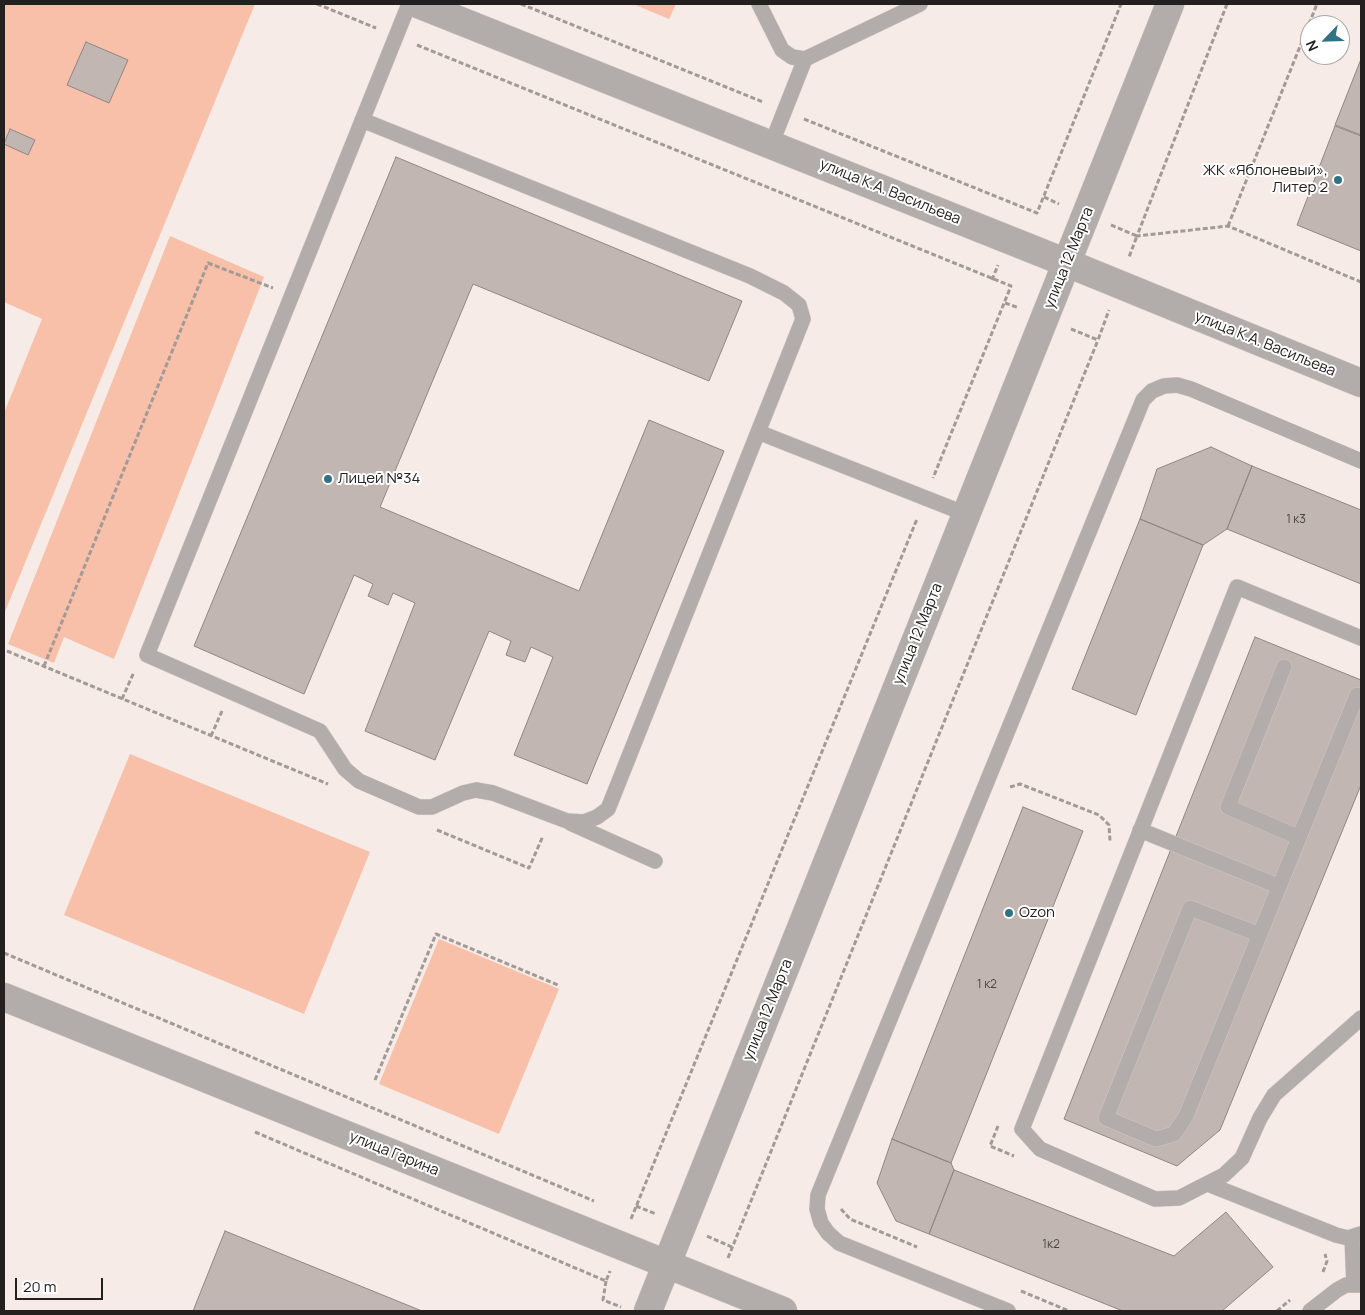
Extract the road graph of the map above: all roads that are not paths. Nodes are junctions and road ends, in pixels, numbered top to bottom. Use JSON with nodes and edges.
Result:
{"nodes":[{"id":1,"x":410,"y":4,"type":"edge"},
{"id":2,"x":418,"y":4,"type":"edge"},
{"id":3,"x":759,"y":4,"type":"edge"},
{"id":4,"x":920,"y":4,"type":"edge"},
{"id":5,"x":1170,"y":4,"type":"edge"},
{"id":6,"x":805,"y":59,"type":"junction"},
{"id":7,"x":362,"y":120,"type":"junction"},
{"id":8,"x":771,"y":145,"type":"junction"},
{"id":9,"x":1067,"y":263,"type":"junction"},
{"id":10,"x":1361,"y":383,"type":"edge"},
{"id":11,"x":758,"y":432,"type":"junction"},
{"id":12,"x":1361,"y":461,"type":"edge"},
{"id":13,"x":966,"y":514,"type":"junction"},
{"id":14,"x":1361,"y":638,"type":"edge"},
{"id":15,"x":1284,"y":667,"type":"dead end"},
{"id":16,"x":1357,"y":695,"type":"dead end"},
{"id":17,"x":567,"y":821,"type":"junction"},
{"id":18,"x":1140,"y":830,"type":"junction"},
{"id":19,"x":1298,"y":837,"type":"junction"},
{"id":20,"x":655,"y":861,"type":"dead end"},
{"id":21,"x":1278,"y":886,"type":"junction"},
{"id":22,"x":1258,"y":934,"type":"junction"},
{"id":23,"x":4,"y":997,"type":"edge"},
{"id":24,"x":1361,"y":1018,"type":"edge"},
{"id":25,"x":1208,"y":1184,"type":"junction"},
{"id":26,"x":1357,"y":1236,"type":"edge"},
{"id":27,"x":666,"y":1264,"type":"junction"},
{"id":28,"x":1358,"y":1285,"type":"edge"},
{"id":29,"x":636,"y":1310,"type":"edge"},
{"id":30,"x":783,"y":1311,"type":"edge"},
{"id":31,"x":1008,"y":1311,"type":"edge"},
{"id":32,"x":1310,"y":1311,"type":"edge"}],
"edges":[{"from":1,"to":7,"type":"lane"},
{"from":2,"to":8,"type":"street","name":"улица К.А. Васильева"},
{"from":3,"to":6,"type":"lane"},
{"from":4,"to":6,"type":"lane"},
{"from":5,"to":9,"type":"street","name":"улица 12 Марта"},
{"from":6,"to":8,"type":"lane"},
{"from":7,"to":11,"type":"lane"},
{"from":7,"to":17,"type":"lane"},
{"from":8,"to":9,"type":"street","name":"улица К.А. Васильева"},
{"from":9,"to":10,"type":"street","name":"улица К.А. Васильева"},
{"from":9,"to":13,"type":"street","name":"улица 12 Марта"},
{"from":11,"to":13,"type":"lane"},
{"from":11,"to":17,"type":"lane"},
{"from":12,"to":31,"type":"lane"},
{"from":13,"to":27,"type":"street","name":"улица 12 Марта"},
{"from":14,"to":18,"type":"lane"},
{"from":15,"to":19,"type":"lane"},
{"from":16,"to":19,"type":"lane"},
{"from":17,"to":20,"type":"lane"},
{"from":18,"to":21,"type":"lane"},
{"from":18,"to":25,"type":"lane"},
{"from":19,"to":21,"type":"lane"},
{"from":21,"to":22,"type":"lane"},
{"from":22,"to":22,"type":"lane"},
{"from":23,"to":27,"type":"street","name":"улица Гарина"},
{"from":24,"to":25,"type":"lane"},
{"from":25,"to":26,"type":"lane"},
{"from":26,"to":28,"type":"lane"},
{"from":27,"to":29,"type":"street","name":"улица 12 Марта"},
{"from":27,"to":30,"type":"street","name":"улица Гарина"},
{"from":28,"to":32,"type":"lane"}]}
